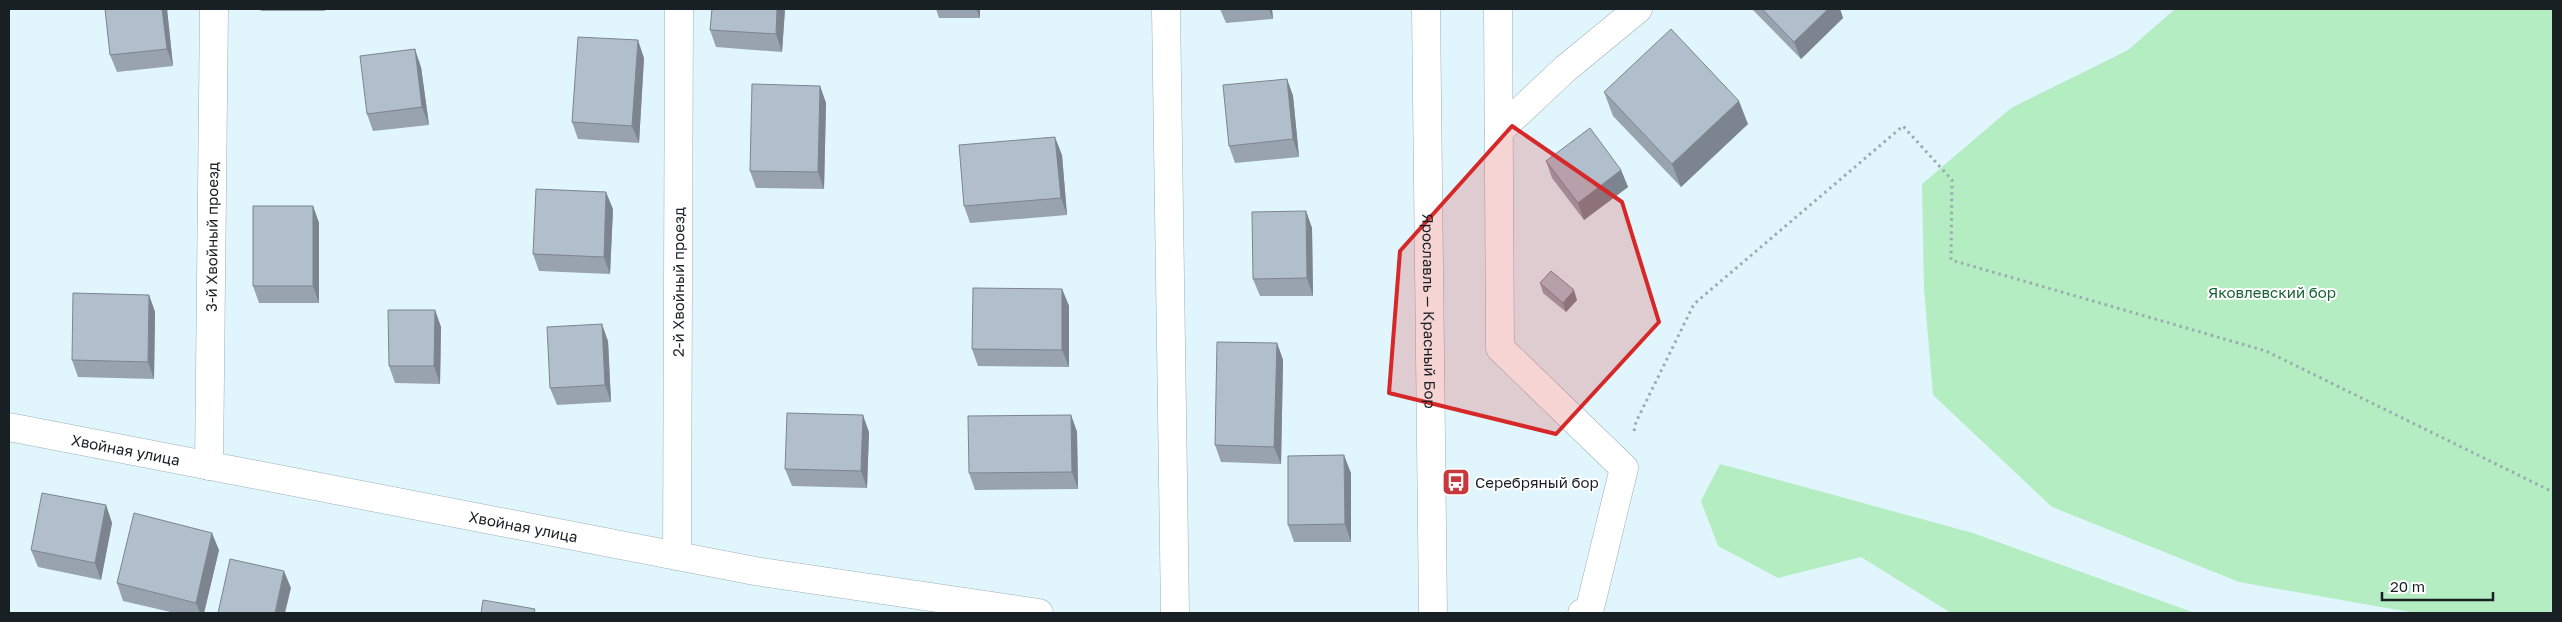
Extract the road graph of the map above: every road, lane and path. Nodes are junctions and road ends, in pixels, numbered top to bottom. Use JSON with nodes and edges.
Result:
{"nodes":[{"id":1,"x":214,"y":9,"type":"edge"},
{"id":2,"x":679,"y":9,"type":"edge"},
{"id":3,"x":1166,"y":9,"type":"edge"},
{"id":4,"x":1426,"y":9,"type":"edge"},
{"id":5,"x":1498,"y":9,"type":"edge"},
{"id":6,"x":1638,"y":9,"type":"edge"},
{"id":7,"x":1498,"y":131,"type":"junction"},
{"id":8,"x":9,"y":427,"type":"edge"},
{"id":9,"x":210,"y":466,"type":"junction"},
{"id":10,"x":1624,"y":468,"type":"junction"},
{"id":11,"x":2553,"y":492,"type":"edge"},
{"id":12,"x":677,"y":556,"type":"junction"},
{"id":13,"x":1039,"y":613,"type":"edge"},
{"id":14,"x":1175,"y":613,"type":"edge"},
{"id":15,"x":1433,"y":613,"type":"edge"},
{"id":16,"x":1587,"y":613,"type":"edge"}],
"edges":[{"from":1,"to":9,"type":"street","name":"3-й Хвойный проезд"},
{"from":2,"to":12,"type":"street","name":"2-й Хвойный проезд"},
{"from":3,"to":14,"type":"street"},
{"from":4,"to":15,"type":"street","name":"Ярославль — Красный Бор"},
{"from":5,"to":7,"type":"street"},
{"from":6,"to":7,"type":"street"},
{"from":7,"to":10,"type":"street"},
{"from":8,"to":9,"type":"street","name":"Хвойная улица"},
{"from":9,"to":12,"type":"street","name":"Хвойная улица"},
{"from":10,"to":11,"type":"path"},
{"from":10,"to":16,"type":"street"},
{"from":12,"to":13,"type":"street","name":"Хвойная улица"}]}
